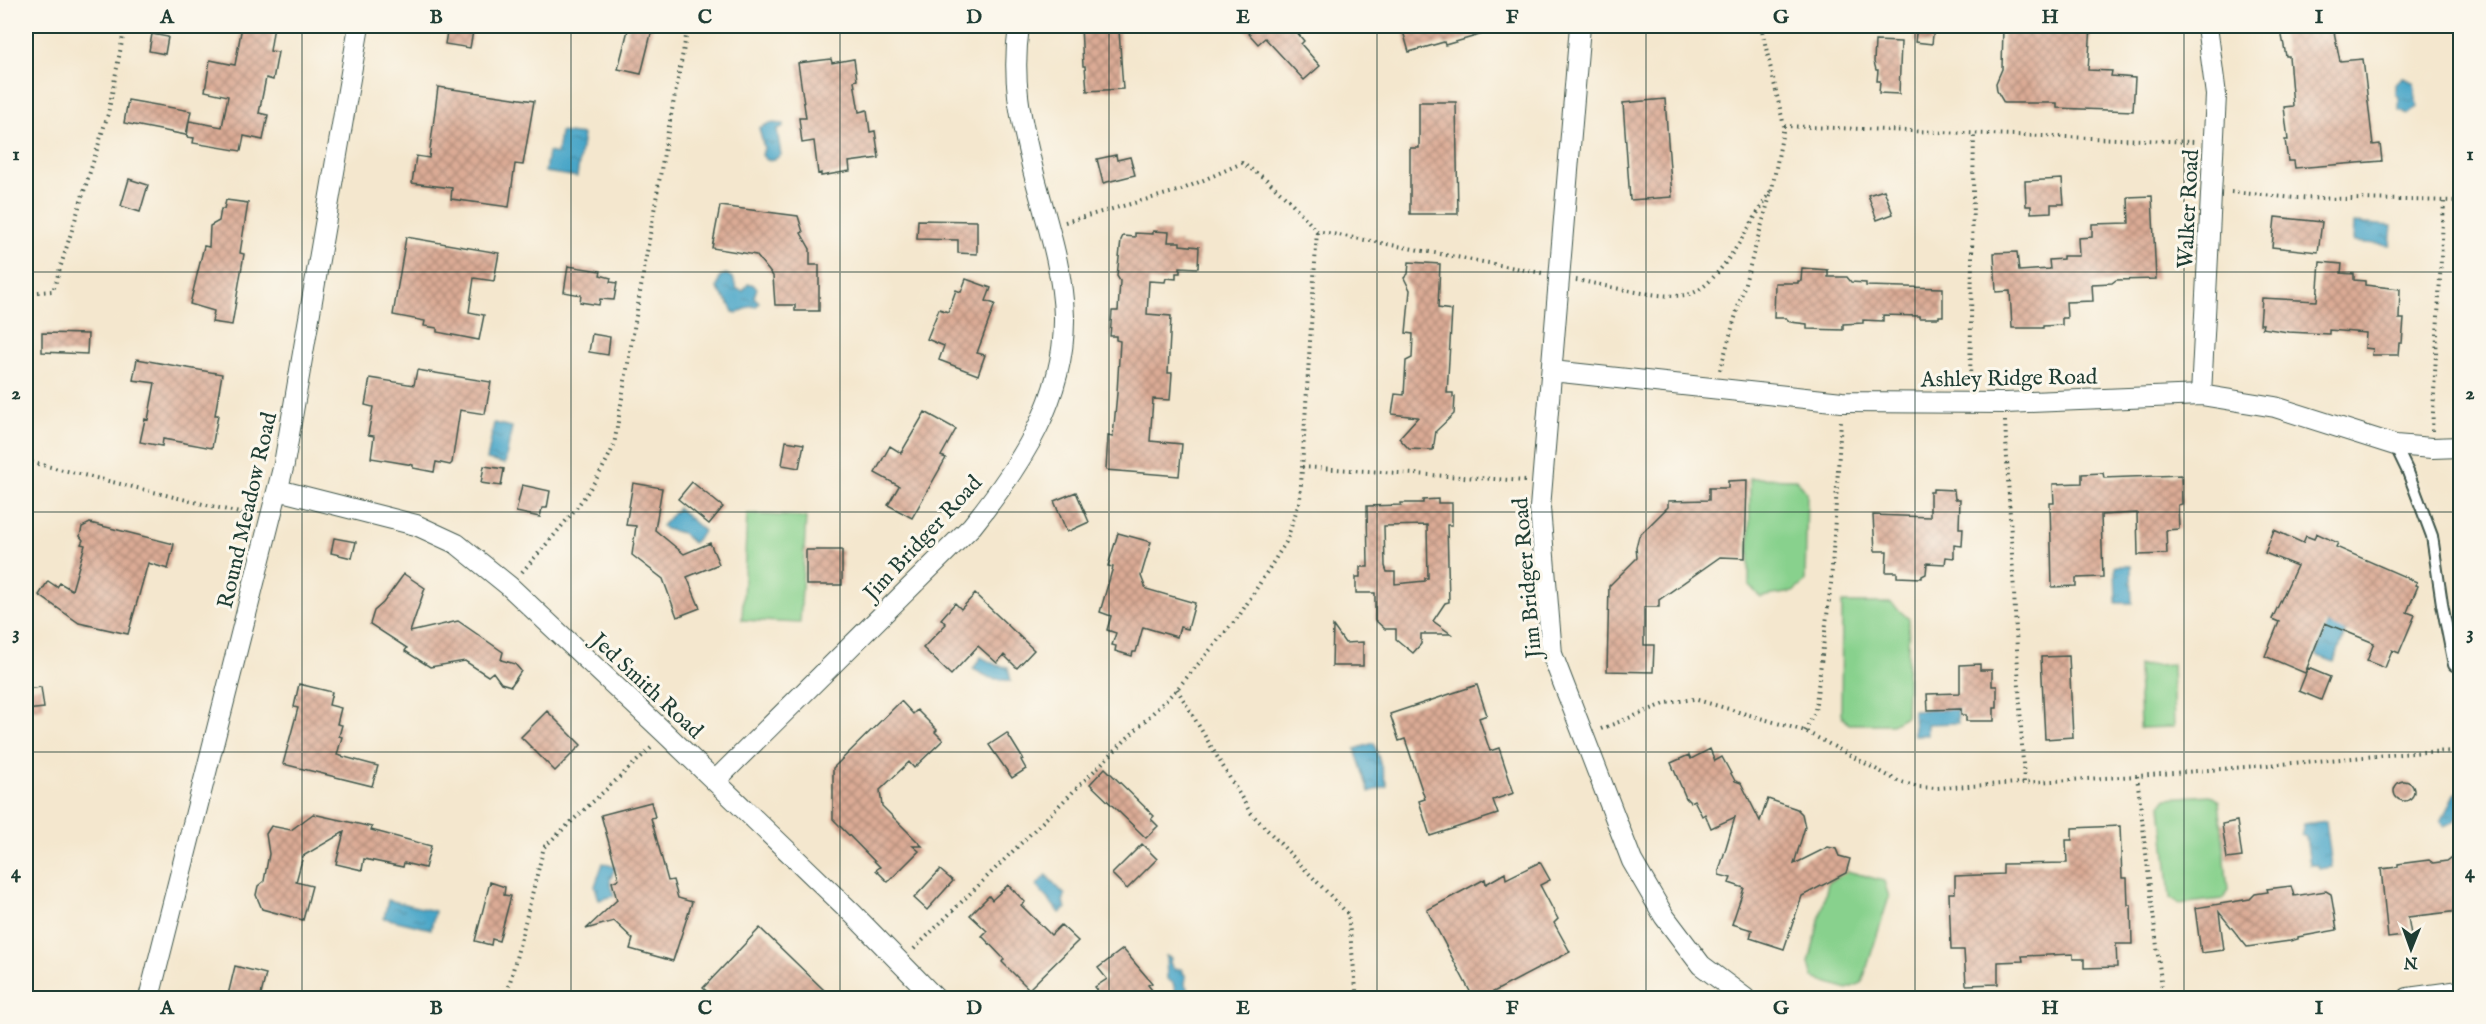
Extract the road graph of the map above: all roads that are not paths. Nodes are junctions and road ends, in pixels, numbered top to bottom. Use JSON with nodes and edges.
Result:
{"nodes":[{"id":1,"x":359,"y":26,"type":"edge"},
{"id":2,"x":1019,"y":26,"type":"edge"},
{"id":3,"x":1580,"y":26,"type":"edge"},
{"id":4,"x":2207,"y":26,"type":"edge"},
{"id":5,"x":1552,"y":371,"type":"junction"},
{"id":6,"x":2201,"y":395,"type":"junction"},
{"id":7,"x":2395,"y":445,"type":"junction"},
{"id":8,"x":2460,"y":447,"type":"edge"},
{"id":9,"x":278,"y":490,"type":"junction"},
{"id":10,"x":2454,"y":665,"type":"dead end"},
{"id":11,"x":715,"y":781,"type":"junction"},
{"id":12,"x":2460,"y":991,"type":"edge"},
{"id":13,"x":149,"y":999,"type":"edge"},
{"id":14,"x":935,"y":999,"type":"edge"},
{"id":15,"x":1745,"y":999,"type":"edge"},
{"id":16,"x":2408,"y":999,"type":"edge"}],
"edges":[{"from":1,"to":9,"type":"street","name":"Round Meadow Road"},
{"from":2,"to":11,"type":"street","name":"Jim Bridger Road"},
{"from":3,"to":5,"type":"street","name":"Jim Bridger Road"},
{"from":4,"to":6,"type":"street","name":"Walker Road"},
{"from":5,"to":6,"type":"street","name":"Ashley Ridge Road"},
{"from":5,"to":15,"type":"street","name":"Jim Bridger Road"},
{"from":6,"to":7,"type":"street","name":"Ashley Ridge Road"},
{"from":7,"to":8,"type":"street","name":"Ashley Ridge Road"},
{"from":7,"to":10,"type":"lane"},
{"from":9,"to":11,"type":"street","name":"Jed Smith Road"},
{"from":9,"to":13,"type":"street","name":"Round Meadow Road"},
{"from":11,"to":14,"type":"street","name":"Jed Smith Road"},
{"from":12,"to":16,"type":"street"}]}
